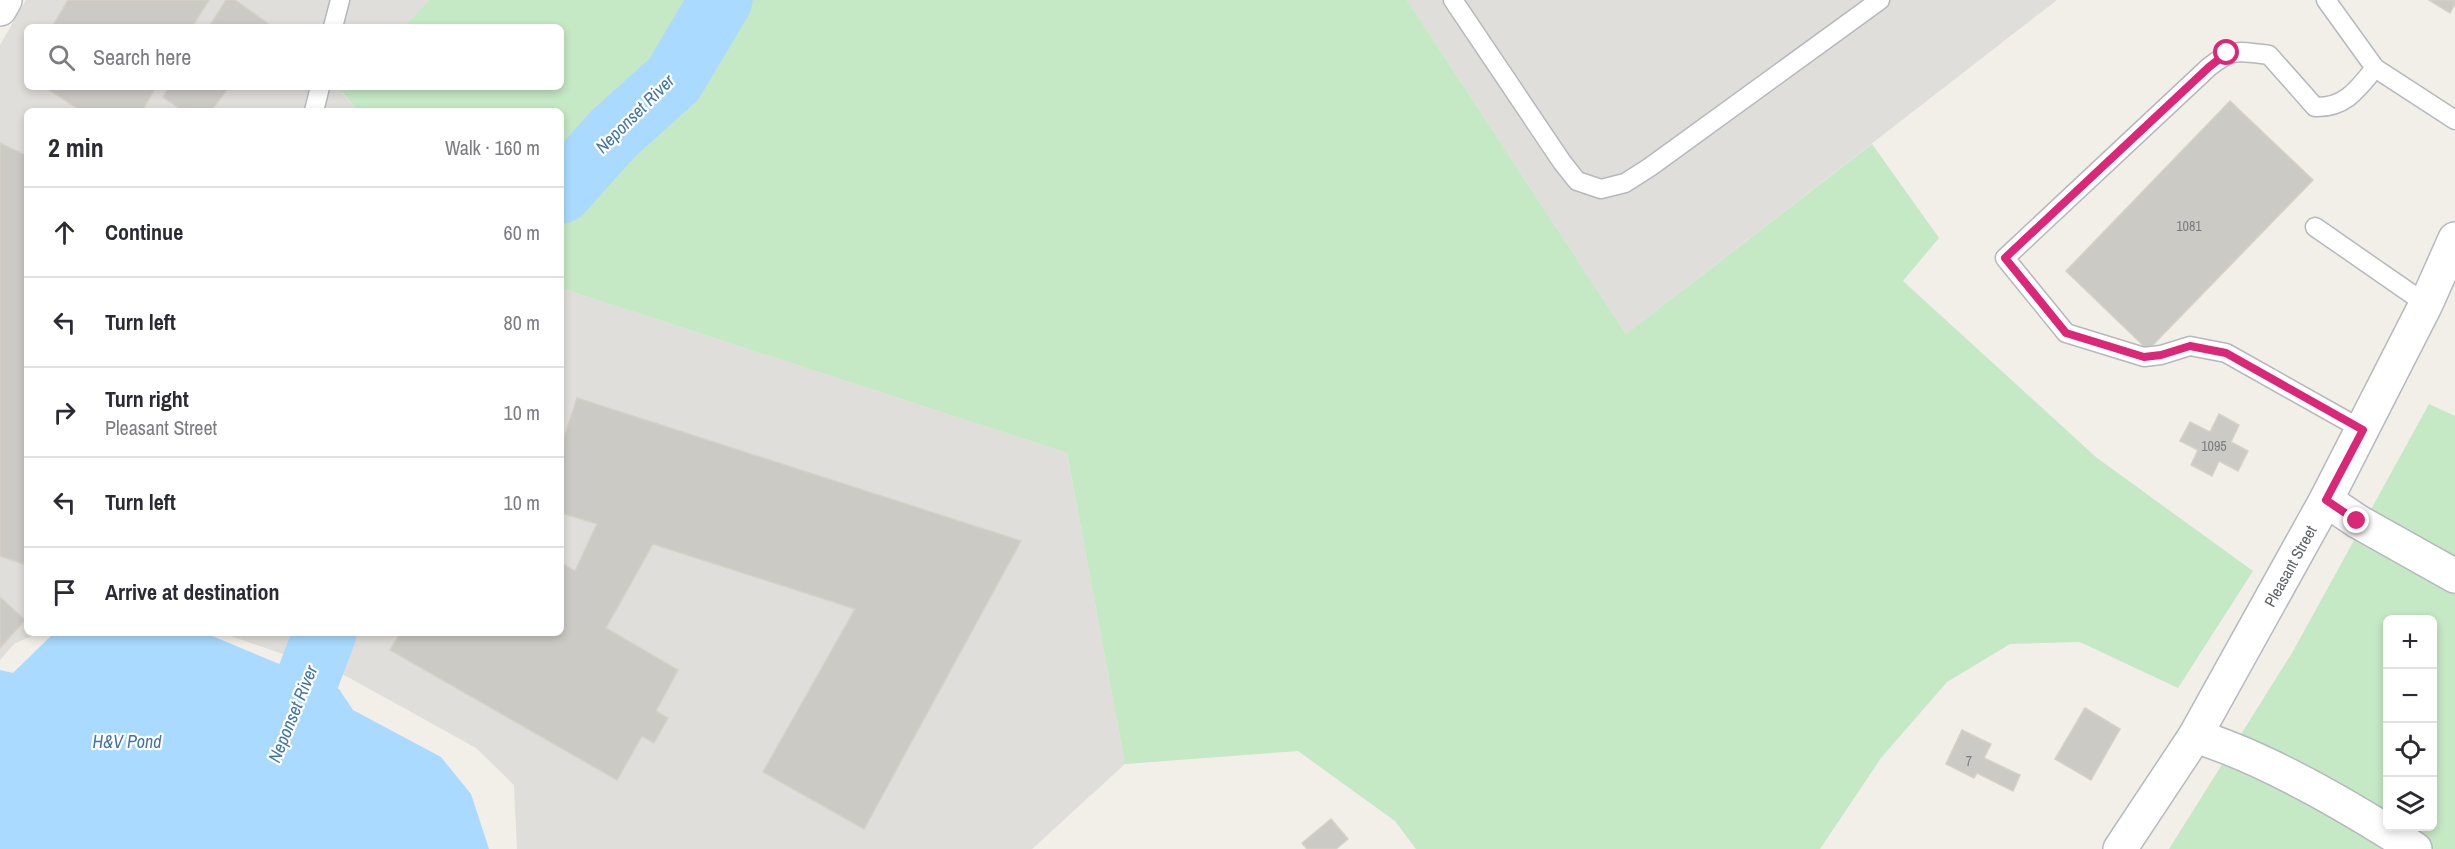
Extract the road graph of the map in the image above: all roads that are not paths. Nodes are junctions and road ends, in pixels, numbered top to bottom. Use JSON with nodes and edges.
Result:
{"nodes":[{"id":1,"x":6,"y":0,"type":"edge"},
{"id":2,"x":340,"y":0,"type":"edge"},
{"id":3,"x":1453,"y":0,"type":"edge"},
{"id":4,"x":1880,"y":0,"type":"edge"},
{"id":5,"x":2326,"y":0,"type":"edge"},
{"id":6,"x":0,"y":9,"type":"edge"},
{"id":7,"x":334,"y":24,"type":"edge"},
{"id":8,"x":2375,"y":69,"type":"junction"},
{"id":9,"x":319,"y":90,"type":"edge"},
{"id":10,"x":315,"y":108,"type":"edge"},
{"id":11,"x":2455,"y":120,"type":"edge"},
{"id":12,"x":2314,"y":227,"type":"dead end"},
{"id":13,"x":2455,"y":239,"type":"edge"},
{"id":14,"x":2426,"y":304,"type":"junction"},
{"id":15,"x":2363,"y":430,"type":"junction"},
{"id":16,"x":2326,"y":500,"type":"junction"},
{"id":17,"x":2455,"y":576,"type":"edge"},
{"id":18,"x":2195,"y":736,"type":"junction"},
{"id":19,"x":2120,"y":849,"type":"edge"},
{"id":20,"x":2415,"y":849,"type":"edge"}],
"edges":[{"from":1,"to":6,"type":"street"},
{"from":2,"to":7,"type":"lane"},
{"from":3,"to":4,"type":"lane"},
{"from":5,"to":8,"type":"lane"},
{"from":8,"to":11,"type":"lane"},
{"from":8,"to":15,"type":"lane"},
{"from":9,"to":10,"type":"lane"},
{"from":12,"to":14,"type":"lane"},
{"from":13,"to":14,"type":"street","name":"Pleasant Street"},
{"from":14,"to":15,"type":"street","name":"Pleasant Street"},
{"from":15,"to":16,"type":"street","name":"Pleasant Street"},
{"from":16,"to":17,"type":"street"},
{"from":16,"to":18,"type":"street","name":"Pleasant Street"},
{"from":18,"to":19,"type":"street","name":"Pleasant Street"},
{"from":18,"to":20,"type":"street"}]}
